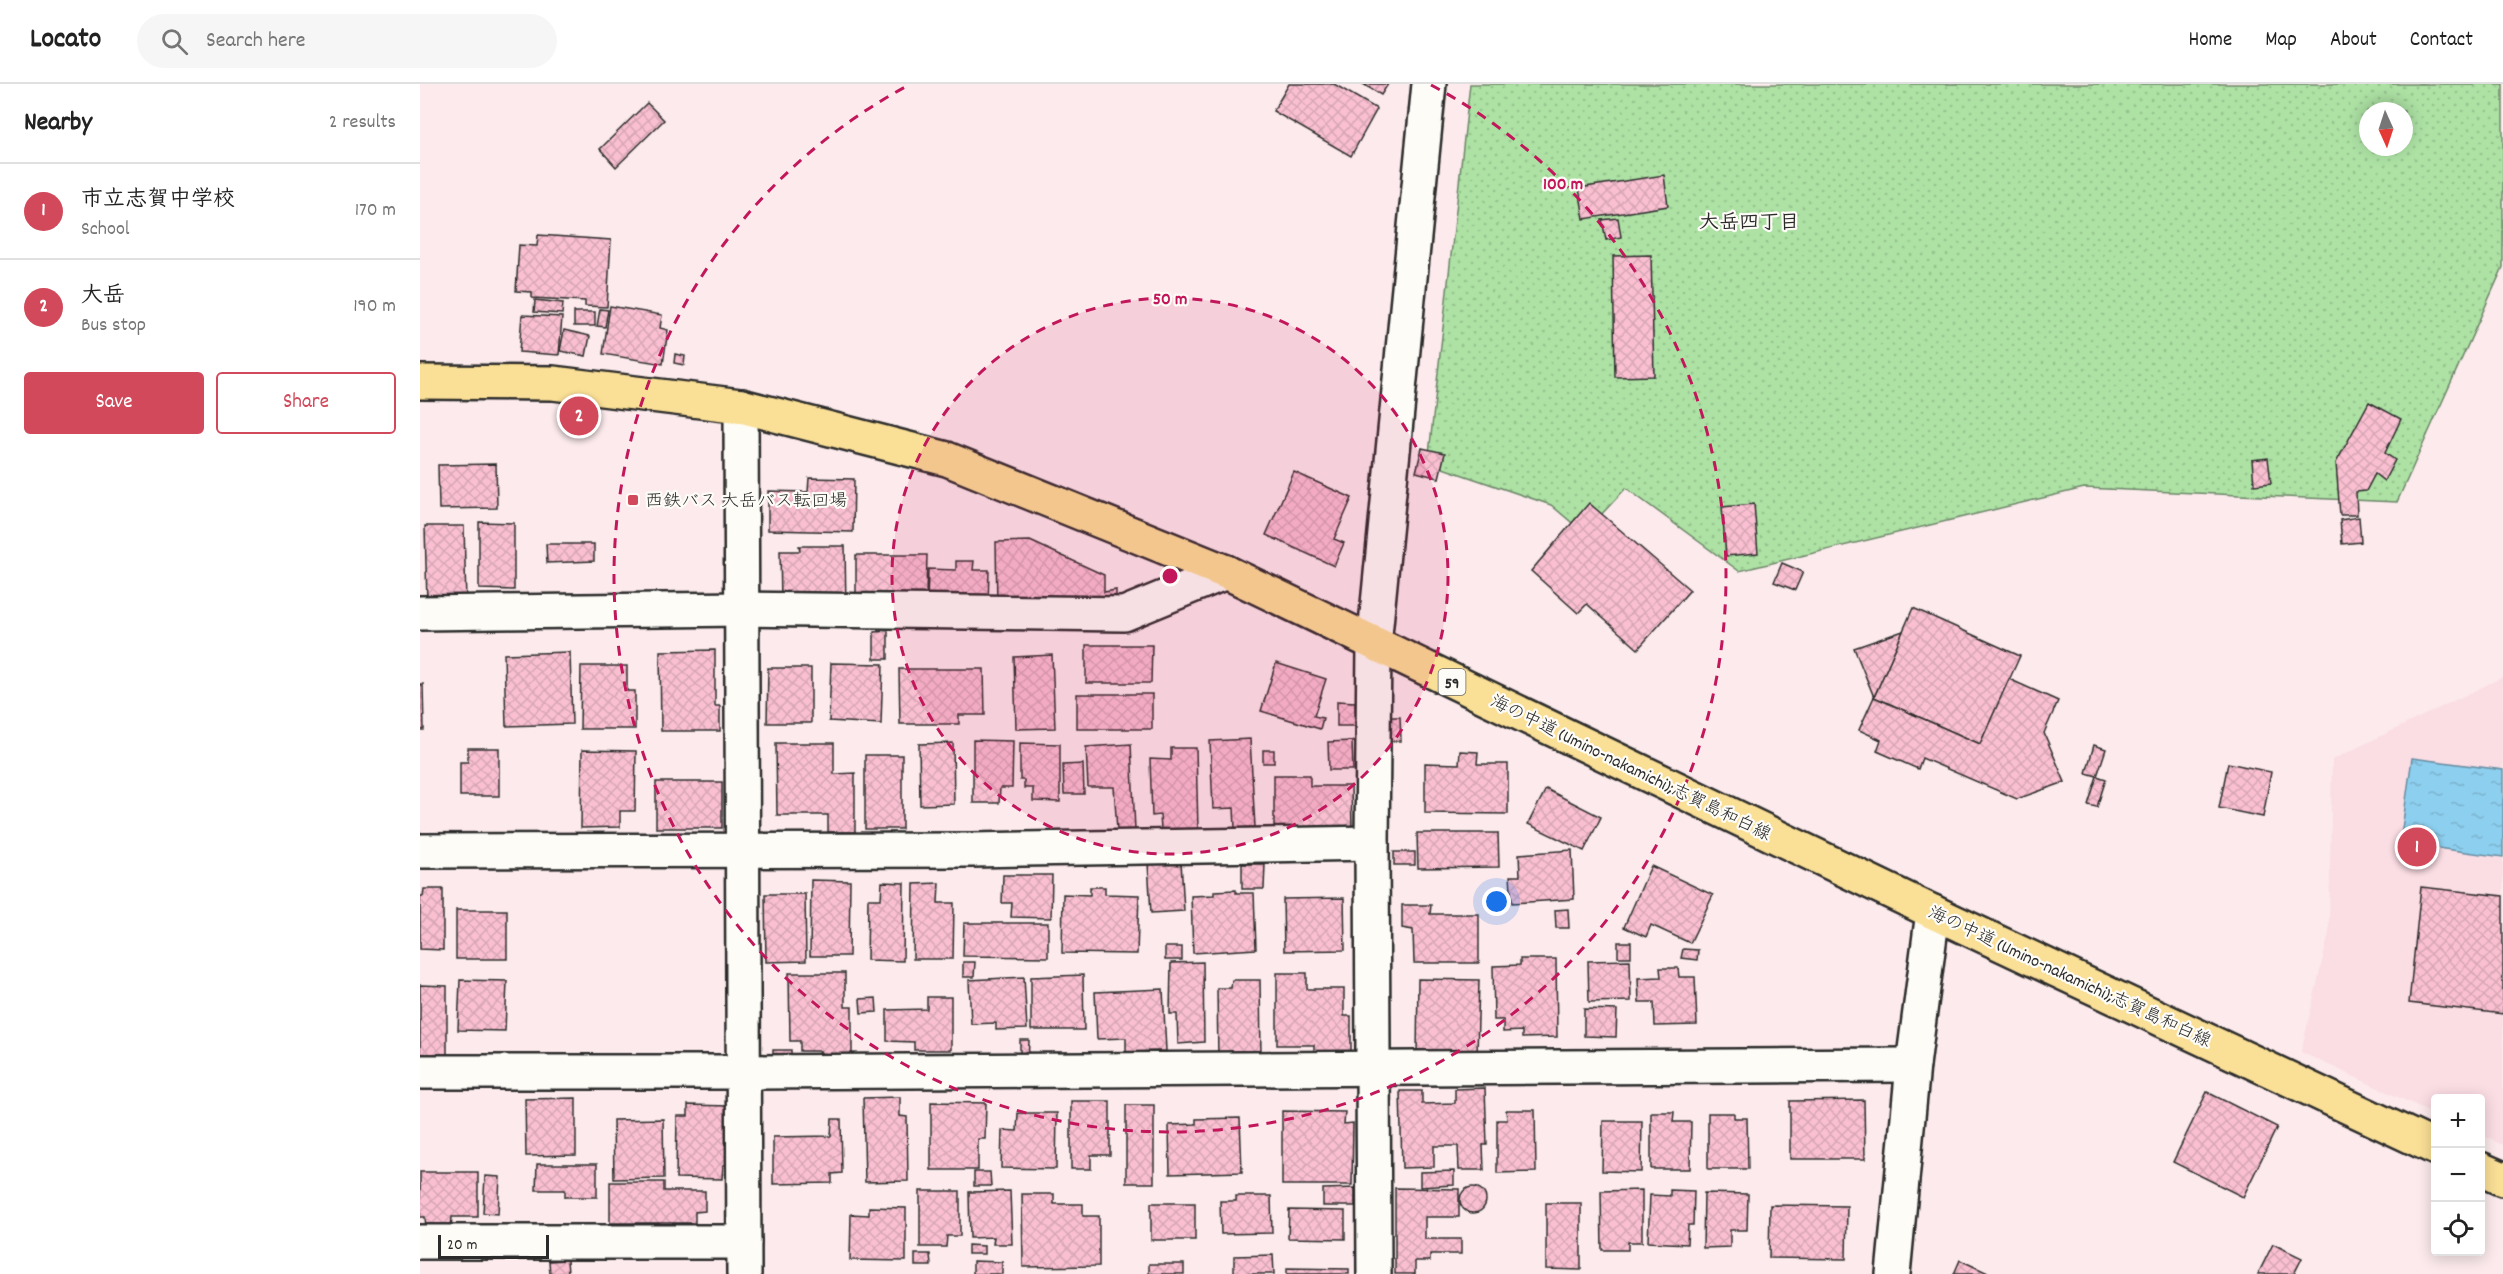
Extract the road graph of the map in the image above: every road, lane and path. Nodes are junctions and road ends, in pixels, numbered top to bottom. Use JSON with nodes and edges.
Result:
{"nodes":[{"id":1,"x":1429,"y":84,"type":"edge"},
{"id":2,"x":420,"y":381,"type":"edge"},
{"id":3,"x":741,"y":406,"type":"junction"},
{"id":4,"x":1226,"y":572,"type":"junction"},
{"id":5,"x":742,"y":609,"type":"junction"},
{"id":6,"x":420,"y":613,"type":"edge"},
{"id":7,"x":1374,"y":645,"type":"junction"},
{"id":8,"x":1372,"y":843,"type":"junction"},
{"id":9,"x":743,"y":850,"type":"junction"},
{"id":10,"x":420,"y":851,"type":"edge"},
{"id":11,"x":1934,"y":912,"type":"junction"},
{"id":12,"x":1913,"y":1065,"type":"junction"},
{"id":13,"x":1373,"y":1067,"type":"junction"},
{"id":14,"x":420,"y":1072,"type":"edge"},
{"id":15,"x":742,"y":1072,"type":"junction"},
{"id":16,"x":2431,"y":1146,"type":"edge"},
{"id":17,"x":2485,"y":1171,"type":"edge"},
{"id":18,"x":2503,"y":1179,"type":"edge"},
{"id":19,"x":420,"y":1242,"type":"edge"},
{"id":20,"x":744,"y":1258,"type":"edge"},
{"id":21,"x":1374,"y":1274,"type":"edge"},
{"id":22,"x":1885,"y":1274,"type":"edge"},
{"id":23,"x":1893,"y":1274,"type":"edge"}],
"edges":[{"from":1,"to":7,"type":"street"},
{"from":2,"to":3,"type":"main road","name":"海の中道 (Umino-nakamichi);志賀島和白線","number":"59"},
{"from":3,"to":4,"type":"main road","name":"海の中道 (Umino-nakamichi);志賀島和白線","number":"59"},
{"from":3,"to":5,"type":"street"},
{"from":4,"to":5,"type":"street"},
{"from":4,"to":7,"type":"main road","name":"海の中道 (Umino-nakamichi);志賀島和白線","number":"59"},
{"from":5,"to":6,"type":"street"},
{"from":5,"to":9,"type":"street"},
{"from":7,"to":8,"type":"street"},
{"from":7,"to":11,"type":"main road","name":"海の中道 (Umino-nakamichi);志賀島和白線","number":"59"},
{"from":8,"to":9,"type":"street"},
{"from":8,"to":13,"type":"street"},
{"from":9,"to":10,"type":"street"},
{"from":9,"to":15,"type":"street"},
{"from":11,"to":12,"type":"street"},
{"from":11,"to":16,"type":"main road","name":"海の中道 (Umino-nakamichi);志賀島和白線","number":"59"},
{"from":12,"to":13,"type":"street"},
{"from":12,"to":23,"type":"street"},
{"from":13,"to":15,"type":"street"},
{"from":13,"to":21,"type":"street"},
{"from":14,"to":15,"type":"street"},
{"from":15,"to":20,"type":"street"},
{"from":17,"to":18,"type":"main road"},
{"from":19,"to":20,"type":"street"},
{"from":22,"to":23,"type":"street"}]}
